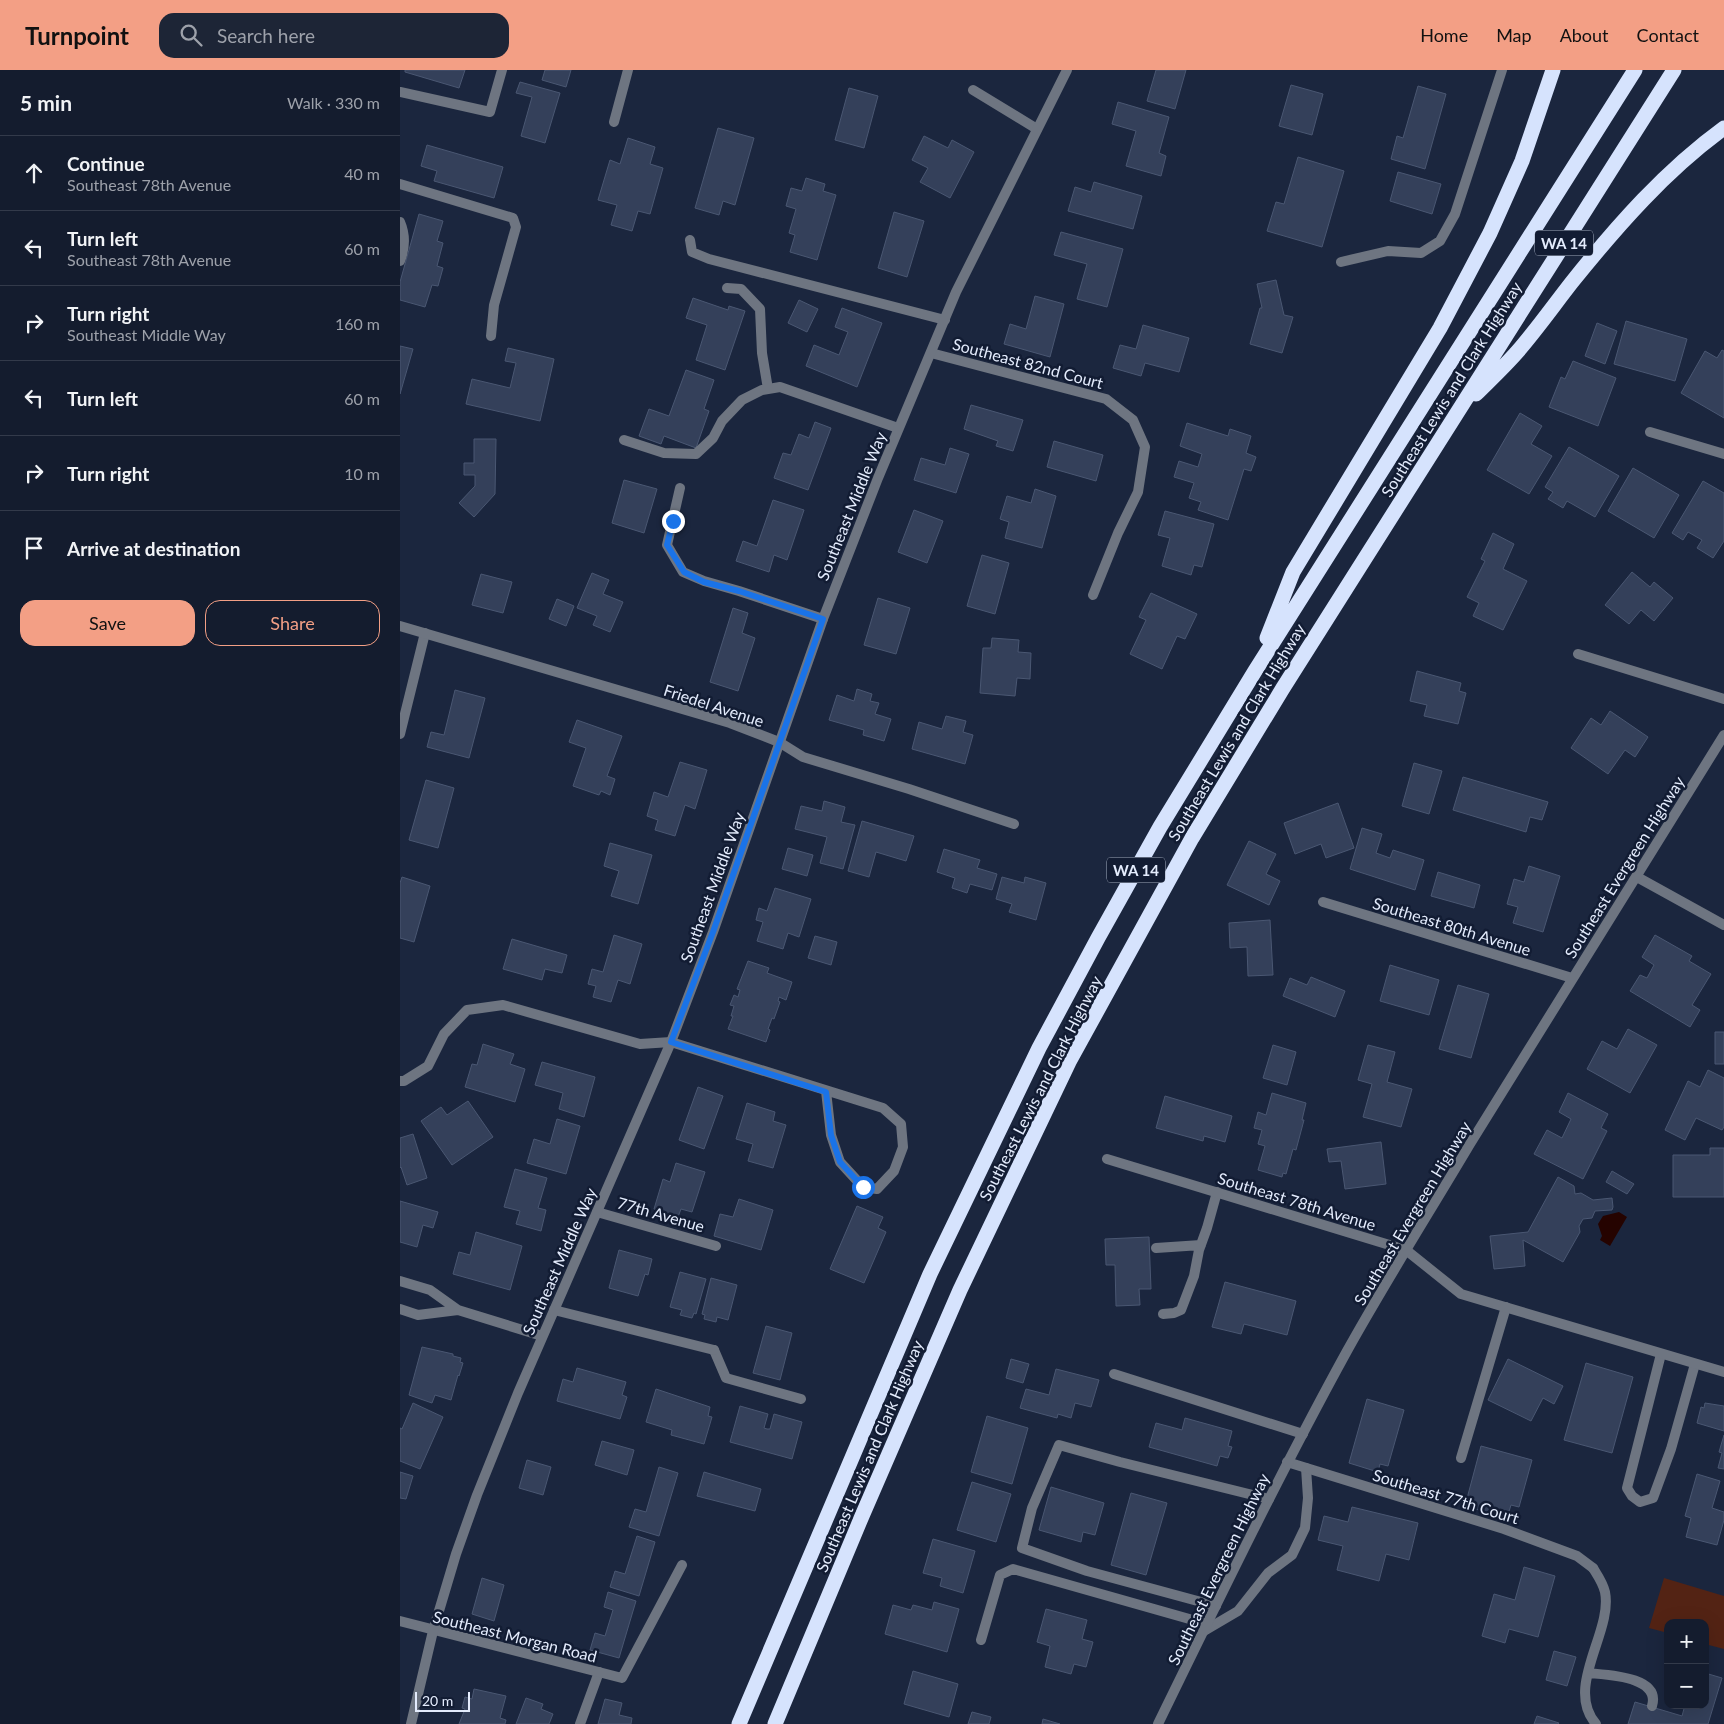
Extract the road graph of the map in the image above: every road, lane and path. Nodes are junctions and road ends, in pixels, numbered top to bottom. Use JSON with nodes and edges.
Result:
{"nodes":[{"id":1,"x":502,"y":70,"type":"edge"},
{"id":2,"x":628,"y":70,"type":"edge"},
{"id":3,"x":1067,"y":70,"type":"edge"},
{"id":4,"x":1502,"y":70,"type":"edge"},
{"id":5,"x":1554,"y":70,"type":"edge"},
{"id":6,"x":1635,"y":70,"type":"edge"},
{"id":7,"x":1674,"y":70,"type":"edge"},
{"id":8,"x":973,"y":90,"type":"dead end"},
{"id":9,"x":400,"y":92,"type":"edge"},
{"id":10,"x":614,"y":122,"type":"dead end"},
{"id":11,"x":1724,"y":128,"type":"edge"},
{"id":12,"x":1037,"y":129,"type":"junction"},
{"id":13,"x":400,"y":184,"type":"edge"},
{"id":14,"x":400,"y":222,"type":"edge"},
{"id":15,"x":690,"y":240,"type":"dead end"},
{"id":16,"x":400,"y":261,"type":"edge"},
{"id":17,"x":1341,"y":262,"type":"dead end"},
{"id":18,"x":727,"y":288,"type":"dead end"},
{"id":19,"x":945,"y":320,"type":"junction"},
{"id":20,"x":491,"y":336,"type":"dead end"},
{"id":21,"x":931,"y":353,"type":"junction"},
{"id":22,"x":768,"y":389,"type":"junction"},
{"id":23,"x":1454,"y":417,"type":"junction"},
{"id":24,"x":898,"y":428,"type":"junction"},
{"id":25,"x":1650,"y":432,"type":"dead end"},
{"id":26,"x":624,"y":440,"type":"dead end"},
{"id":27,"x":1724,"y":454,"type":"edge"},
{"id":28,"x":680,"y":488,"type":"dead end"},
{"id":29,"x":1093,"y":595,"type":"dead end"},
{"id":30,"x":823,"y":619,"type":"junction"},
{"id":31,"x":400,"y":626,"type":"edge"},
{"id":32,"x":425,"y":634,"type":"junction"},
{"id":33,"x":1578,"y":654,"type":"dead end"},
{"id":34,"x":1255,"y":670,"type":"junction"},
{"id":35,"x":1724,"y":699,"type":"edge"},
{"id":36,"x":400,"y":734,"type":"edge"},
{"id":37,"x":1724,"y":735,"type":"edge"},
{"id":38,"x":779,"y":742,"type":"junction"},
{"id":39,"x":1014,"y":824,"type":"dead end"},
{"id":40,"x":1637,"y":877,"type":"junction"},
{"id":41,"x":1323,"y":902,"type":"dead end"},
{"id":42,"x":1724,"y":925,"type":"edge"},
{"id":43,"x":1572,"y":978,"type":"junction"},
{"id":44,"x":671,"y":1042,"type":"junction"},
{"id":45,"x":400,"y":1081,"type":"edge"},
{"id":46,"x":826,"y":1092,"type":"junction"},
{"id":47,"x":1107,"y":1159,"type":"dead end"},
{"id":48,"x":1217,"y":1192,"type":"junction"},
{"id":49,"x":597,"y":1212,"type":"junction"},
{"id":50,"x":1201,"y":1245,"type":"junction"},
{"id":51,"x":716,"y":1246,"type":"dead end"},
{"id":52,"x":1156,"y":1248,"type":"dead end"},
{"id":53,"x":1406,"y":1250,"type":"junction"},
{"id":54,"x":400,"y":1280,"type":"edge"},
{"id":55,"x":1506,"y":1307,"type":"junction"},
{"id":56,"x":400,"y":1309,"type":"edge"},
{"id":57,"x":458,"y":1310,"type":"junction"},
{"id":58,"x":554,"y":1310,"type":"junction"},
{"id":59,"x":1163,"y":1314,"type":"dead end"},
{"id":60,"x":542,"y":1336,"type":"junction"},
{"id":61,"x":1661,"y":1354,"type":"junction"},
{"id":62,"x":1695,"y":1364,"type":"junction"},
{"id":63,"x":1724,"y":1372,"type":"edge"},
{"id":64,"x":1114,"y":1374,"type":"dead end"},
{"id":65,"x":801,"y":1398,"type":"dead end"},
{"id":66,"x":1303,"y":1434,"type":"junction"},
{"id":67,"x":1461,"y":1458,"type":"dead end"},
{"id":68,"x":1287,"y":1462,"type":"junction"},
{"id":69,"x":1306,"y":1468,"type":"junction"},
{"id":70,"x":1269,"y":1499,"type":"junction"},
{"id":71,"x":682,"y":1565,"type":"dead end"},
{"id":72,"x":1216,"y":1606,"type":"junction"},
{"id":73,"x":400,"y":1621,"type":"edge"},
{"id":74,"x":1206,"y":1627,"type":"junction"},
{"id":75,"x":433,"y":1631,"type":"junction"},
{"id":76,"x":982,"y":1640,"type":"dead end"},
{"id":77,"x":599,"y":1672,"type":"junction"},
{"id":78,"x":1588,"y":1673,"type":"junction"},
{"id":79,"x":1652,"y":1706,"type":"dead end"},
{"id":80,"x":411,"y":1724,"type":"edge"},
{"id":81,"x":580,"y":1724,"type":"edge"},
{"id":82,"x":739,"y":1724,"type":"edge"},
{"id":83,"x":775,"y":1724,"type":"edge"},
{"id":84,"x":1158,"y":1724,"type":"edge"},
{"id":85,"x":1596,"y":1724,"type":"edge"}],
"edges":[{"from":1,"to":9,"type":"street"},
{"from":2,"to":10,"type":"street"},
{"from":3,"to":12,"type":"street","name":"Southeast Middle Way"},
{"from":4,"to":17,"type":"street"},
{"from":5,"to":34,"type":"highway"},
{"from":6,"to":34,"type":"highway","name":"Southeast Lewis and Clark Highway","number":"WA 14"},
{"from":7,"to":23,"type":"highway","name":"Southeast Lewis and Clark Highway","number":"WA 14"},
{"from":8,"to":12,"type":"street"},
{"from":11,"to":23,"type":"highway"},
{"from":12,"to":19,"type":"street","name":"Southeast Middle Way"},
{"from":13,"to":20,"type":"street"},
{"from":14,"to":16,"type":"street"},
{"from":15,"to":19,"type":"street"},
{"from":18,"to":22,"type":"street"},
{"from":19,"to":21,"type":"street","name":"Southeast Middle Way"},
{"from":21,"to":24,"type":"street","name":"Southeast Middle Way"},
{"from":21,"to":29,"type":"street","name":"Southeast 82nd Court"},
{"from":22,"to":24,"type":"street"},
{"from":22,"to":26,"type":"street"},
{"from":23,"to":83,"type":"highway","name":"Southeast Lewis and Clark Highway","number":"WA 14"},
{"from":24,"to":30,"type":"street","name":"Southeast Middle Way"},
{"from":25,"to":27,"type":"street"},
{"from":28,"to":30,"type":"street"},
{"from":30,"to":38,"type":"street","name":"Southeast Middle Way"},
{"from":31,"to":32,"type":"street","name":"Friedel Avenue"},
{"from":32,"to":36,"type":"street"},
{"from":32,"to":38,"type":"street","name":"Friedel Avenue"},
{"from":33,"to":35,"type":"street"},
{"from":34,"to":82,"type":"highway","name":"Southeast Lewis and Clark Highway","number":"WA 14"},
{"from":37,"to":40,"type":"street","name":"Southeast Evergreen Highway"},
{"from":38,"to":39,"type":"street","name":"Friedel Avenue"},
{"from":38,"to":44,"type":"street","name":"Southeast Middle Way"},
{"from":40,"to":42,"type":"street"},
{"from":40,"to":43,"type":"street","name":"Southeast Evergreen Highway"},
{"from":41,"to":43,"type":"street","name":"Southeast 80th Avenue"},
{"from":43,"to":53,"type":"street","name":"Southeast Evergreen Highway"},
{"from":44,"to":45,"type":"street"},
{"from":44,"to":46,"type":"street"},
{"from":44,"to":49,"type":"street","name":"Southeast Middle Way"},
{"from":46,"to":46,"type":"street"},
{"from":47,"to":48,"type":"street","name":"Southeast 78th Avenue"},
{"from":48,"to":50,"type":"street"},
{"from":48,"to":53,"type":"street","name":"Southeast 78th Avenue"},
{"from":49,"to":51,"type":"street","name":"77th Avenue"},
{"from":49,"to":58,"type":"street","name":"Southeast Middle Way"},
{"from":50,"to":52,"type":"street"},
{"from":50,"to":59,"type":"street"},
{"from":53,"to":55,"type":"street","name":"Southeast 78th Avenue"},
{"from":53,"to":66,"type":"street","name":"Southeast Evergreen Highway"},
{"from":54,"to":57,"type":"street"},
{"from":55,"to":61,"type":"street","name":"Southeast 78th Avenue"},
{"from":55,"to":67,"type":"street"},
{"from":56,"to":57,"type":"street"},
{"from":57,"to":60,"type":"street"},
{"from":58,"to":60,"type":"street","name":"Southeast Middle Way"},
{"from":58,"to":65,"type":"street"},
{"from":60,"to":75,"type":"street","name":"Southeast Middle Way"},
{"from":61,"to":62,"type":"street","name":"Southeast 78th Avenue"},
{"from":61,"to":62,"type":"street"},
{"from":62,"to":63,"type":"street","name":"Southeast 78th Avenue"},
{"from":64,"to":66,"type":"street"},
{"from":66,"to":68,"type":"street","name":"Southeast Evergreen Highway"},
{"from":68,"to":69,"type":"street","name":"Southeast 77th Court"},
{"from":68,"to":70,"type":"street","name":"Southeast Evergreen Highway"},
{"from":69,"to":74,"type":"street"},
{"from":69,"to":78,"type":"street","name":"Southeast 77th Court"},
{"from":70,"to":72,"type":"street","name":"Southeast Evergreen Highway"},
{"from":70,"to":72,"type":"street"},
{"from":71,"to":77,"type":"street","name":"Southeast Morgan Road"},
{"from":72,"to":74,"type":"street","name":"Southeast Evergreen Highway"},
{"from":73,"to":75,"type":"street","name":"Southeast Morgan Road"},
{"from":74,"to":76,"type":"street"},
{"from":74,"to":84,"type":"street","name":"Southeast Evergreen Highway"},
{"from":75,"to":77,"type":"street","name":"Southeast Morgan Road"},
{"from":75,"to":80,"type":"street","name":"Southeast Middle Way"},
{"from":77,"to":81,"type":"street"},
{"from":78,"to":79,"type":"street"},
{"from":78,"to":85,"type":"street"}]}
